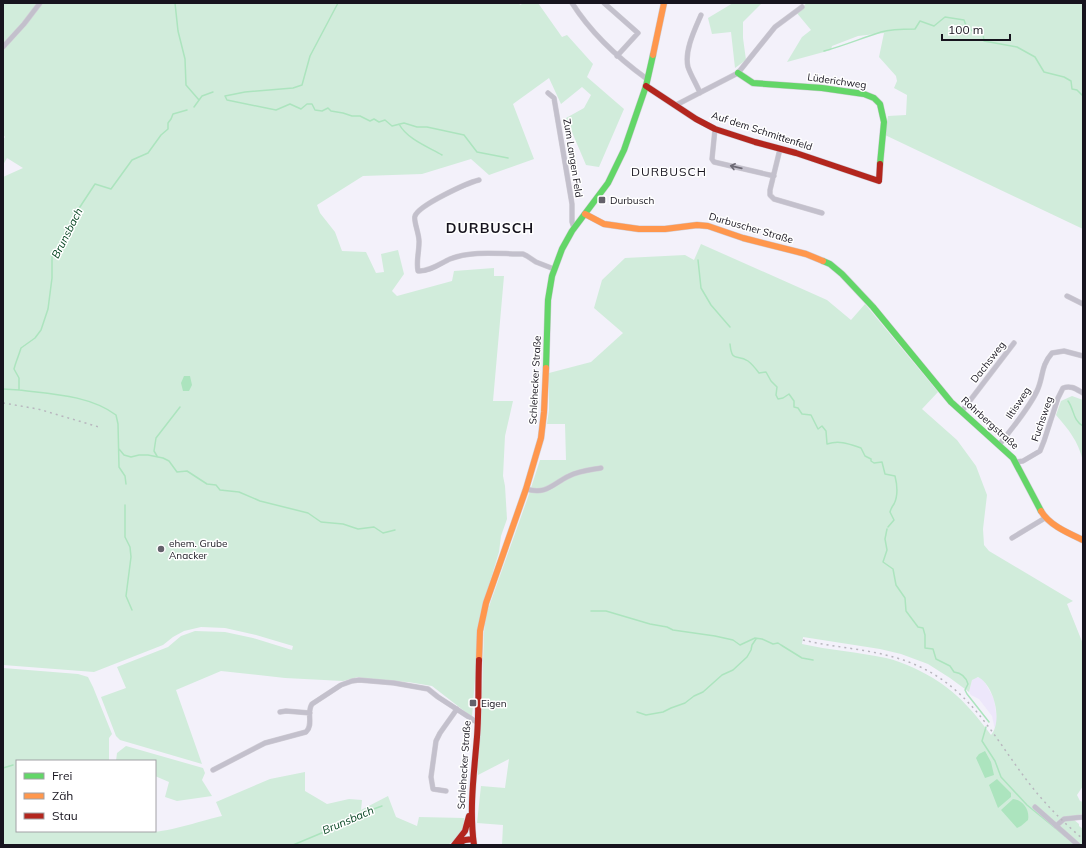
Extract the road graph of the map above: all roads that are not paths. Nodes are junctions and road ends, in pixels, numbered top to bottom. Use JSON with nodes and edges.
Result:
{"nodes":[{"id":1,"x":40,"y":3,"type":"edge"},
{"id":2,"x":572,"y":3,"type":"edge"},
{"id":3,"x":604,"y":3,"type":"edge"},
{"id":4,"x":664,"y":3,"type":"edge"},
{"id":5,"x":802,"y":7,"type":"dead end"},
{"id":6,"x":702,"y":15,"type":"dead end"},
{"id":7,"x":3,"y":47,"type":"edge"},
{"id":8,"x":618,"y":56,"type":"junction"},
{"id":9,"x":738,"y":72,"type":"junction"},
{"id":10,"x":647,"y":79,"type":"junction"},
{"id":11,"x":646,"y":86,"type":"junction"},
{"id":12,"x":548,"y":93,"type":"dead end"},
{"id":13,"x":700,"y":93,"type":"junction"},
{"id":14,"x":676,"y":106,"type":"junction"},
{"id":15,"x":715,"y":129,"type":"junction"},
{"id":16,"x":780,"y":149,"type":"junction"},
{"id":17,"x":774,"y":176,"type":"junction"},
{"id":18,"x":479,"y":180,"type":"dead end"},
{"id":19,"x":879,"y":181,"type":"joint"},
{"id":20,"x":585,"y":214,"type":"junction"},
{"id":21,"x":822,"y":214,"type":"dead end"},
{"id":22,"x":574,"y":228,"type":"junction"},
{"id":23,"x":554,"y":269,"type":"junction"},
{"id":24,"x":1067,"y":296,"type":"dead end"},
{"id":25,"x":1083,"y":304,"type":"edge"},
{"id":26,"x":1014,"y":343,"type":"dead end"},
{"id":27,"x":1083,"y":356,"type":"edge"},
{"id":28,"x":939,"y":388,"type":"joint"},
{"id":29,"x":1083,"y":393,"type":"edge"},
{"id":30,"x":962,"y":411,"type":"junction"},
{"id":31,"x":999,"y":445,"type":"junction"},
{"id":32,"x":1016,"y":462,"type":"junction"},
{"id":33,"x":600,"y":468,"type":"dead end"},
{"id":34,"x":526,"y":489,"type":"junction"},
{"id":35,"x":1046,"y":518,"type":"junction"},
{"id":36,"x":1012,"y":538,"type":"dead end"},
{"id":37,"x":1083,"y":540,"type":"edge"},
{"id":38,"x":457,"y":709,"type":"junction"},
{"id":39,"x":280,"y":712,"type":"dead end"},
{"id":40,"x":310,"y":713,"type":"junction"},
{"id":41,"x":478,"y":723,"type":"junction"},
{"id":42,"x":213,"y":770,"type":"dead end"},
{"id":43,"x":446,"y":791,"type":"dead end"},
{"id":44,"x":1035,"y":807,"type":"dead end"},
{"id":45,"x":470,"y":813,"type":"junction"},
{"id":46,"x":1083,"y":817,"type":"edge"},
{"id":47,"x":1056,"y":826,"type":"junction"},
{"id":48,"x":473,"y":842,"type":"edge"},
{"id":49,"x":455,"y":845,"type":"edge"},
{"id":50,"x":1078,"y":845,"type":"edge"}],
"edges":[{"from":1,"to":7,"type":"street"},
{"from":2,"to":8,"type":"street"},
{"from":3,"to":8,"type":"street"},
{"from":4,"to":10,"type":"street","name":"Schlehecker Straße"},
{"from":5,"to":9,"type":"street"},
{"from":6,"to":13,"type":"street"},
{"from":8,"to":10,"type":"street"},
{"from":9,"to":13,"type":"street"},
{"from":9,"to":19,"type":"street","name":"Lüderichweg"},
{"from":10,"to":11,"type":"street","name":"Schlehecker Straße"},
{"from":11,"to":14,"type":"street","name":"Auf dem Schmittenfeld"},
{"from":11,"to":20,"type":"street","name":"Schlehecker Straße"},
{"from":12,"to":22,"type":"street","name":"Zum Langen Feld"},
{"from":13,"to":14,"type":"street"},
{"from":14,"to":15,"type":"street","name":"Auf dem Schmittenfeld"},
{"from":15,"to":16,"type":"street","name":"Auf dem Schmittenfeld"},
{"from":17,"to":15,"type":"street","one_way":true},
{"from":16,"to":17,"type":"street"},
{"from":16,"to":19,"type":"street","name":"Auf dem Schmittenfeld"},
{"from":17,"to":21,"type":"street"},
{"from":18,"to":23,"type":"street"},
{"from":20,"to":22,"type":"street","name":"Schlehecker Straße"},
{"from":20,"to":28,"type":"street","name":"Durbuscher Straße"},
{"from":22,"to":23,"type":"street","name":"Schlehecker Straße"},
{"from":23,"to":34,"type":"street","name":"Schlehecker Straße"},
{"from":24,"to":25,"type":"street"},
{"from":26,"to":30,"type":"street","name":"Dachsweg"},
{"from":27,"to":31,"type":"street","name":"Iltisweg"},
{"from":28,"to":30,"type":"street","name":"Rohrbergstraße"},
{"from":29,"to":32,"type":"street","name":"Fuchsweg"},
{"from":30,"to":31,"type":"street","name":"Rohrbergstraße"},
{"from":31,"to":32,"type":"street","name":"Rohrbergstraße"},
{"from":32,"to":35,"type":"street","name":"Rohrbergstraße"},
{"from":33,"to":34,"type":"street"},
{"from":34,"to":41,"type":"street","name":"Schlehecker Straße"},
{"from":35,"to":36,"type":"street"},
{"from":35,"to":37,"type":"street","name":"Rohrbergstraße"},
{"from":38,"to":40,"type":"street"},
{"from":38,"to":41,"type":"street"},
{"from":38,"to":43,"type":"street"},
{"from":39,"to":40,"type":"street"},
{"from":40,"to":42,"type":"street"},
{"from":41,"to":45,"type":"street","name":"Schlehecker Straße"},
{"from":44,"to":47,"type":"street"},
{"from":45,"to":48,"type":"street","name":"Schlehecker Straße"},
{"from":45,"to":49,"type":"street"},
{"from":46,"to":47,"type":"street"},
{"from":47,"to":50,"type":"street"},
{"from":48,"to":49,"type":"street"}]}
